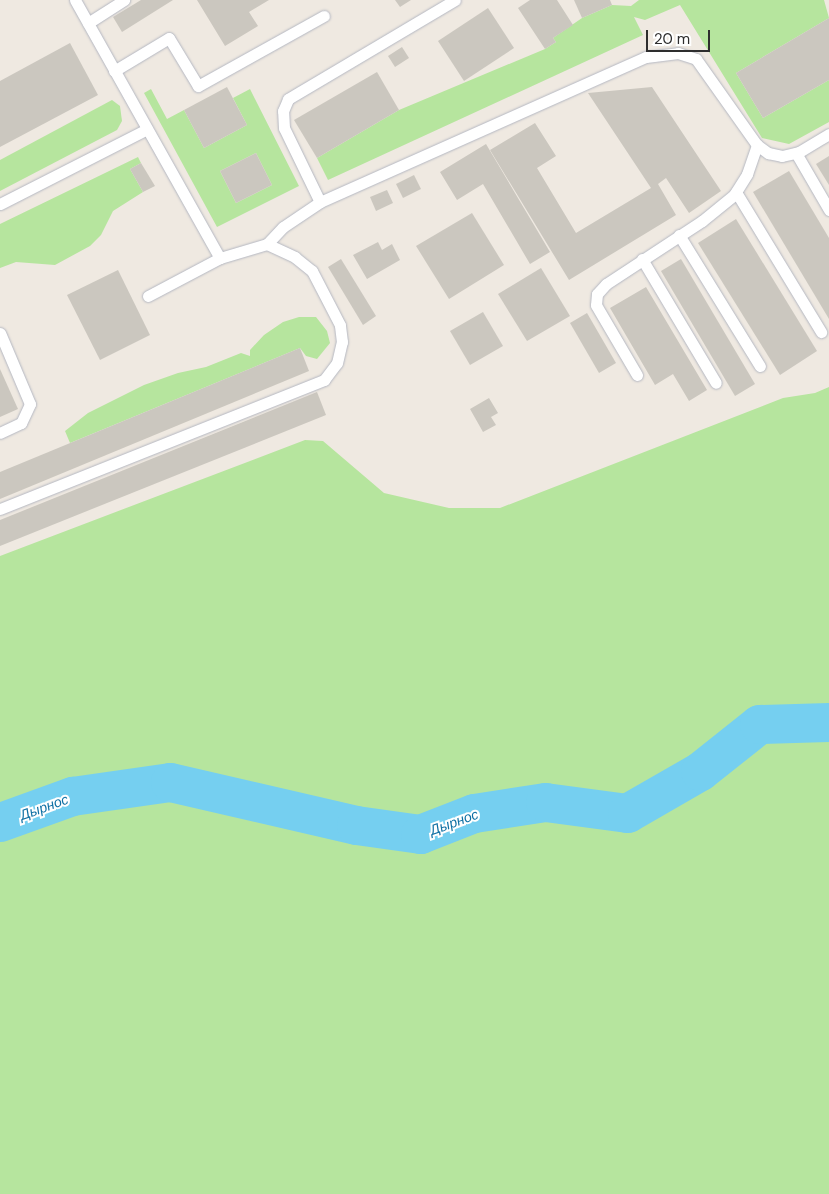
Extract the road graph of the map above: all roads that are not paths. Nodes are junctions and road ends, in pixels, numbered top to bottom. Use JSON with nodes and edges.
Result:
{"nodes":[{"id":1,"x":75,"y":0,"type":"edge"},
{"id":2,"x":124,"y":0,"type":"edge"},
{"id":3,"x":455,"y":0,"type":"edge"},
{"id":4,"x":324,"y":16,"type":"dead end"},
{"id":5,"x":88,"y":23,"type":"junction"},
{"id":6,"x":114,"y":71,"type":"junction"},
{"id":7,"x":147,"y":129,"type":"junction"},
{"id":8,"x":829,"y":134,"type":"edge"},
{"id":9,"x":757,"y":145,"type":"junction"},
{"id":10,"x":796,"y":153,"type":"junction"},
{"id":11,"x":736,"y":192,"type":"junction"},
{"id":12,"x":320,"y":202,"type":"junction"},
{"id":13,"x":0,"y":204,"type":"edge"},
{"id":14,"x":829,"y":210,"type":"edge"},
{"id":15,"x":679,"y":236,"type":"junction"},
{"id":16,"x":267,"y":244,"type":"junction"},
{"id":17,"x":220,"y":258,"type":"junction"},
{"id":18,"x":642,"y":259,"type":"junction"},
{"id":19,"x":148,"y":296,"type":"dead end"},
{"id":20,"x":0,"y":332,"type":"edge"},
{"id":21,"x":821,"y":332,"type":"dead end"},
{"id":22,"x":760,"y":366,"type":"dead end"},
{"id":23,"x":637,"y":375,"type":"dead end"},
{"id":24,"x":716,"y":383,"type":"dead end"},
{"id":25,"x":0,"y":433,"type":"edge"},
{"id":26,"x":0,"y":509,"type":"edge"}],
"edges":[{"from":1,"to":5,"type":"lane"},
{"from":2,"to":5,"type":"lane"},
{"from":3,"to":12,"type":"lane"},
{"from":4,"to":6,"type":"lane"},
{"from":5,"to":6,"type":"lane"},
{"from":6,"to":7,"type":"lane"},
{"from":7,"to":13,"type":"lane"},
{"from":7,"to":17,"type":"lane"},
{"from":8,"to":10,"type":"lane"},
{"from":9,"to":10,"type":"lane"},
{"from":9,"to":11,"type":"lane"},
{"from":9,"to":12,"type":"lane"},
{"from":10,"to":14,"type":"lane"},
{"from":11,"to":15,"type":"lane"},
{"from":11,"to":21,"type":"lane"},
{"from":12,"to":16,"type":"lane"},
{"from":15,"to":18,"type":"lane"},
{"from":15,"to":22,"type":"lane"},
{"from":16,"to":17,"type":"lane"},
{"from":16,"to":26,"type":"lane"},
{"from":17,"to":19,"type":"lane"},
{"from":18,"to":23,"type":"lane"},
{"from":18,"to":24,"type":"lane"},
{"from":20,"to":25,"type":"lane"}]}
